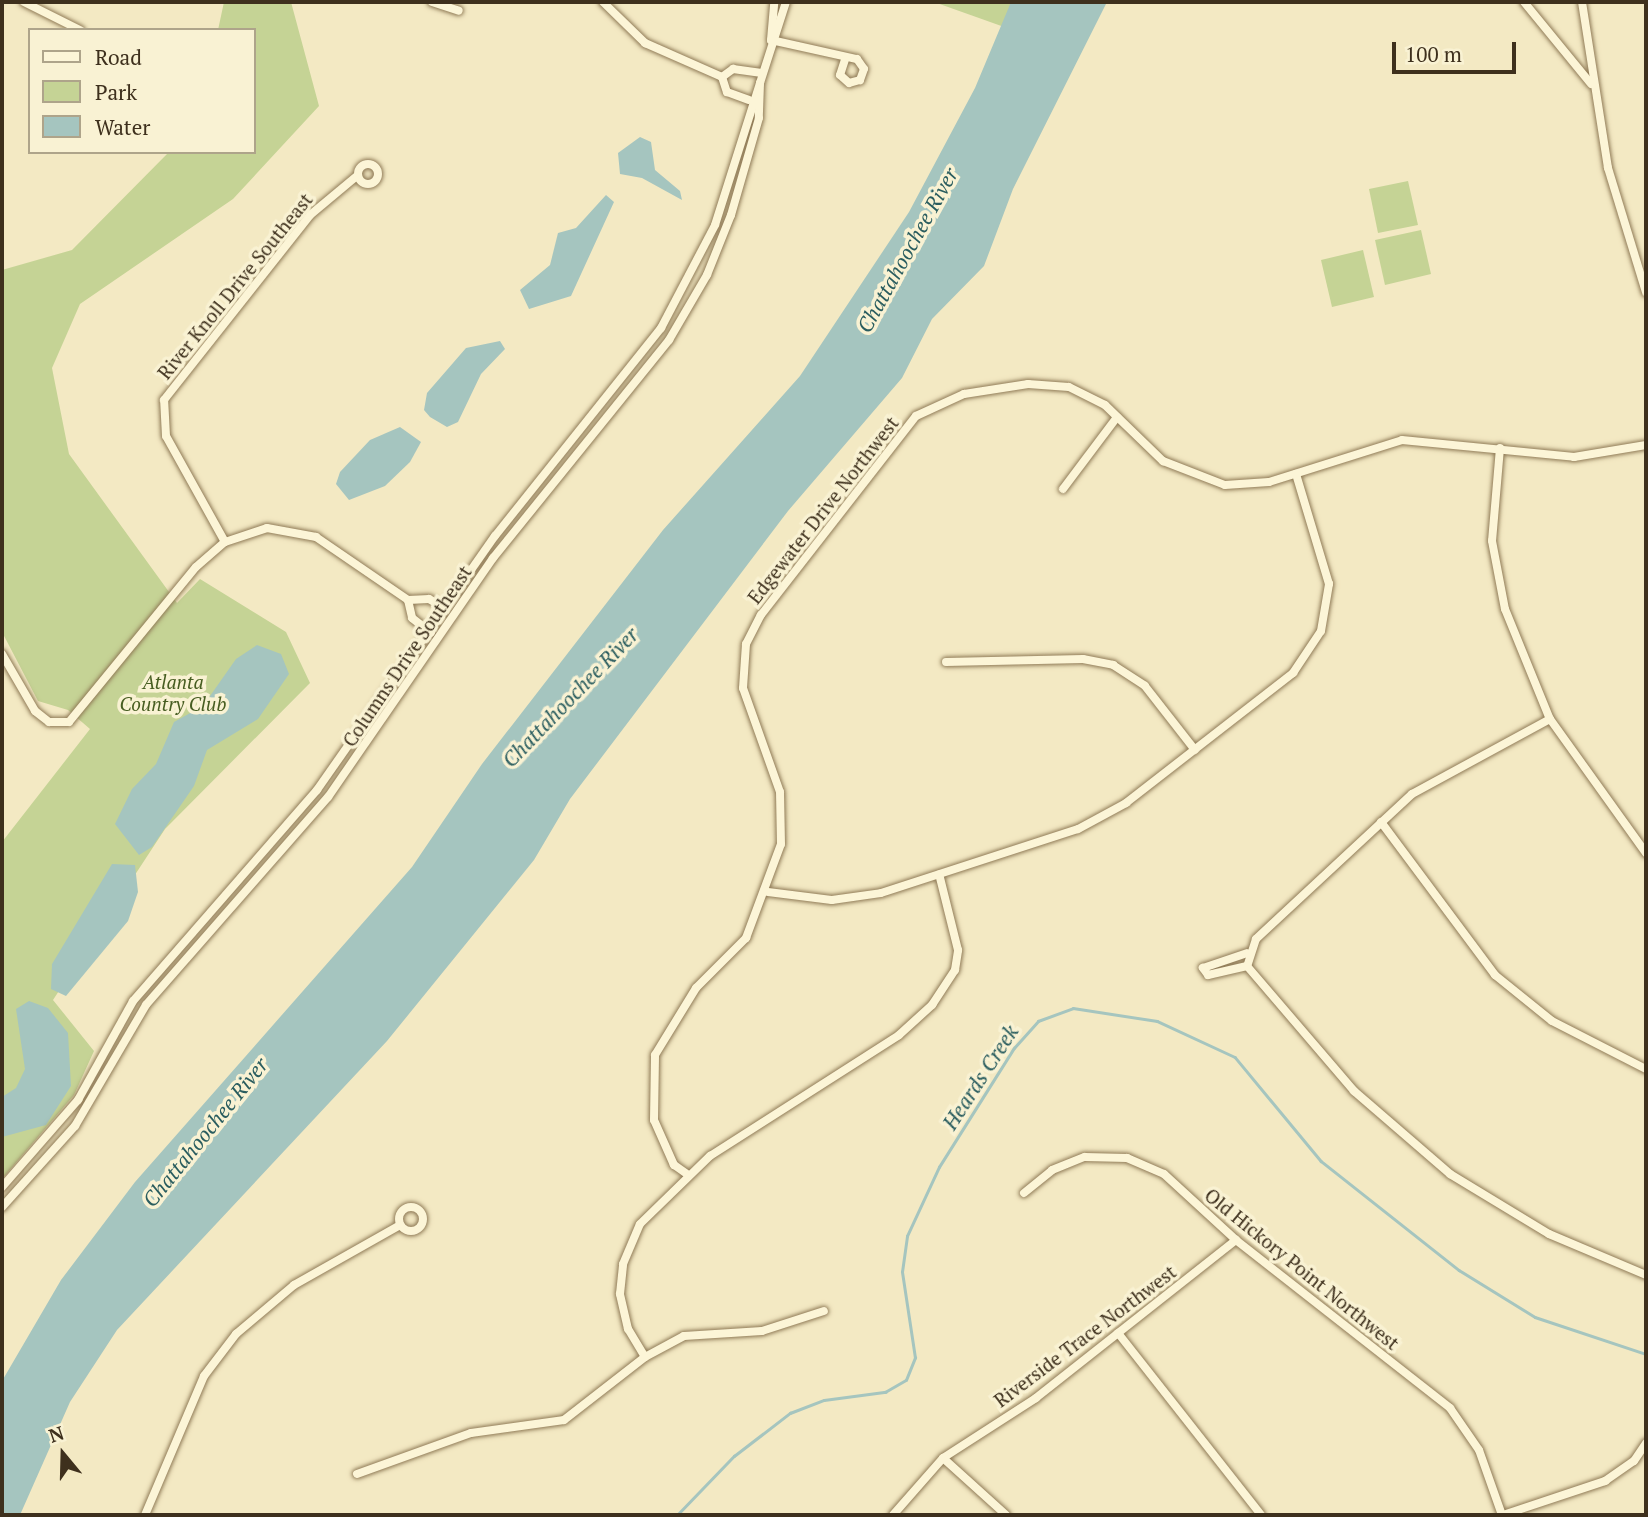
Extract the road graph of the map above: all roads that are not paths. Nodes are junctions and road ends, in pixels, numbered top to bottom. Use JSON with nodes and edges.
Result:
{"nodes":[{"id":1,"x":24,"y":2,"type":"edge"},
{"id":2,"x":432,"y":2,"type":"edge"},
{"id":3,"x":603,"y":2,"type":"edge"},
{"id":4,"x":774,"y":2,"type":"edge"},
{"id":5,"x":786,"y":2,"type":"edge"},
{"id":6,"x":1524,"y":2,"type":"edge"},
{"id":7,"x":1582,"y":2,"type":"edge"},
{"id":8,"x":459,"y":12,"type":"dead end"},
{"id":9,"x":76,"y":28,"type":"edge"},
{"id":10,"x":771,"y":40,"type":"junction"},
{"id":11,"x":845,"y":60,"type":"dead end"},
{"id":12,"x":762,"y":73,"type":"junction"},
{"id":13,"x":722,"y":77,"type":"junction"},
{"id":14,"x":760,"y":83,"type":"junction"},
{"id":15,"x":1594,"y":90,"type":"junction"},
{"id":16,"x":750,"y":100,"type":"junction"},
{"id":17,"x":358,"y":175,"type":"dead end"},
{"id":18,"x":1646,"y":292,"type":"edge"},
{"id":19,"x":1117,"y":418,"type":"junction"},
{"id":20,"x":1646,"y":445,"type":"edge"},
{"id":21,"x":1500,"y":448,"type":"junction"},
{"id":22,"x":1296,"y":474,"type":"junction"},
{"id":23,"x":1063,"y":489,"type":"dead end"},
{"id":24,"x":225,"y":542,"type":"junction"},
{"id":25,"x":408,"y":600,"type":"junction"},
{"id":26,"x":444,"y":608,"type":"junction"},
{"id":27,"x":454,"y":614,"type":"junction"},
{"id":28,"x":428,"y":631,"type":"junction"},
{"id":29,"x":438,"y":638,"type":"junction"},
{"id":30,"x":2,"y":654,"type":"edge"},
{"id":31,"x":946,"y":662,"type":"dead end"},
{"id":32,"x":1550,"y":719,"type":"junction"},
{"id":33,"x":1195,"y":750,"type":"junction"},
{"id":34,"x":1381,"y":822,"type":"junction"},
{"id":35,"x":1646,"y":853,"type":"edge"},
{"id":36,"x":939,"y":874,"type":"junction"},
{"id":37,"x":768,"y":892,"type":"junction"},
{"id":38,"x":1247,"y":953,"type":"junction"},
{"id":39,"x":1247,"y":966,"type":"junction"},
{"id":40,"x":1646,"y":1069,"type":"edge"},
{"id":41,"x":687,"y":1174,"type":"junction"},
{"id":42,"x":2,"y":1187,"type":"edge"},
{"id":43,"x":1024,"y":1193,"type":"dead end"},
{"id":44,"x":2,"y":1207,"type":"edge"},
{"id":45,"x":400,"y":1225,"type":"dead end"},
{"id":46,"x":1236,"y":1240,"type":"junction"},
{"id":47,"x":1646,"y":1275,"type":"edge"},
{"id":48,"x":824,"y":1311,"type":"dead end"},
{"id":49,"x":1118,"y":1333,"type":"junction"},
{"id":50,"x":645,"y":1357,"type":"junction"},
{"id":51,"x":1646,"y":1443,"type":"edge"},
{"id":52,"x":943,"y":1458,"type":"junction"},
{"id":53,"x":357,"y":1474,"type":"dead end"},
{"id":54,"x":145,"y":1515,"type":"edge"},
{"id":55,"x":893,"y":1515,"type":"edge"},
{"id":56,"x":1006,"y":1515,"type":"edge"},
{"id":57,"x":1261,"y":1515,"type":"edge"},
{"id":58,"x":1503,"y":1515,"type":"edge"}],
"edges":[{"from":1,"to":9,"type":"street"},
{"from":2,"to":8,"type":"street"},
{"from":3,"to":13,"type":"street"},
{"from":4,"to":10,"type":"street","name":"Columns Drive Southeast"},
{"from":5,"to":10,"type":"street","name":"Columns Drive Southeast"},
{"from":6,"to":15,"type":"street"},
{"from":7,"to":15,"type":"street"},
{"from":10,"to":11,"type":"street"},
{"from":10,"to":12,"type":"street","name":"Columns Drive Southeast"},
{"from":12,"to":13,"type":"street"},
{"from":12,"to":14,"type":"street","name":"Columns Drive Southeast"},
{"from":13,"to":16,"type":"street"},
{"from":14,"to":16,"type":"street","name":"Columns Drive Southeast"},
{"from":14,"to":27,"type":"street","name":"Columns Drive Southeast"},
{"from":15,"to":18,"type":"street"},
{"from":16,"to":26,"type":"street","name":"Columns Drive Southeast"},
{"from":17,"to":24,"type":"street","name":"River Knoll Drive Southeast"},
{"from":19,"to":22,"type":"street","name":"Edgewater Drive Northwest"},
{"from":19,"to":23,"type":"street"},
{"from":19,"to":37,"type":"street","name":"Edgewater Drive Northwest"},
{"from":20,"to":21,"type":"street","name":"Edgewater Drive Northwest"},
{"from":21,"to":22,"type":"street","name":"Edgewater Drive Northwest"},
{"from":21,"to":32,"type":"street"},
{"from":22,"to":33,"type":"street"},
{"from":24,"to":25,"type":"street"},
{"from":24,"to":30,"type":"street"},
{"from":25,"to":26,"type":"street"},
{"from":25,"to":28,"type":"street"},
{"from":26,"to":27,"type":"street"},
{"from":26,"to":28,"type":"street","name":"Columns Drive Southeast"},
{"from":27,"to":29,"type":"street","name":"Columns Drive Southeast"},
{"from":28,"to":29,"type":"street"},
{"from":28,"to":42,"type":"street","name":"Columns Drive Southeast"},
{"from":29,"to":44,"type":"street","name":"Columns Drive Southeast"},
{"from":31,"to":33,"type":"street"},
{"from":32,"to":34,"type":"street"},
{"from":32,"to":35,"type":"street"},
{"from":33,"to":36,"type":"street"},
{"from":34,"to":38,"type":"street"},
{"from":34,"to":40,"type":"street"},
{"from":36,"to":37,"type":"street"},
{"from":36,"to":41,"type":"street"},
{"from":37,"to":41,"type":"street","name":"Edgewater Drive Northwest"},
{"from":38,"to":39,"type":"street"},
{"from":38,"to":39,"type":"street"},
{"from":39,"to":47,"type":"street"},
{"from":41,"to":50,"type":"street"},
{"from":43,"to":46,"type":"street","name":"Old Hickory Point Northwest"},
{"from":45,"to":54,"type":"street"},
{"from":46,"to":49,"type":"street","name":"Riverside Trace Northwest"},
{"from":46,"to":58,"type":"street","name":"Old Hickory Point Northwest"},
{"from":48,"to":50,"type":"street"},
{"from":49,"to":52,"type":"street","name":"Riverside Trace Northwest"},
{"from":49,"to":57,"type":"street"},
{"from":50,"to":53,"type":"street"},
{"from":51,"to":58,"type":"street"},
{"from":52,"to":55,"type":"street","name":"Riverside Trace Northwest"},
{"from":52,"to":56,"type":"street"}]}
